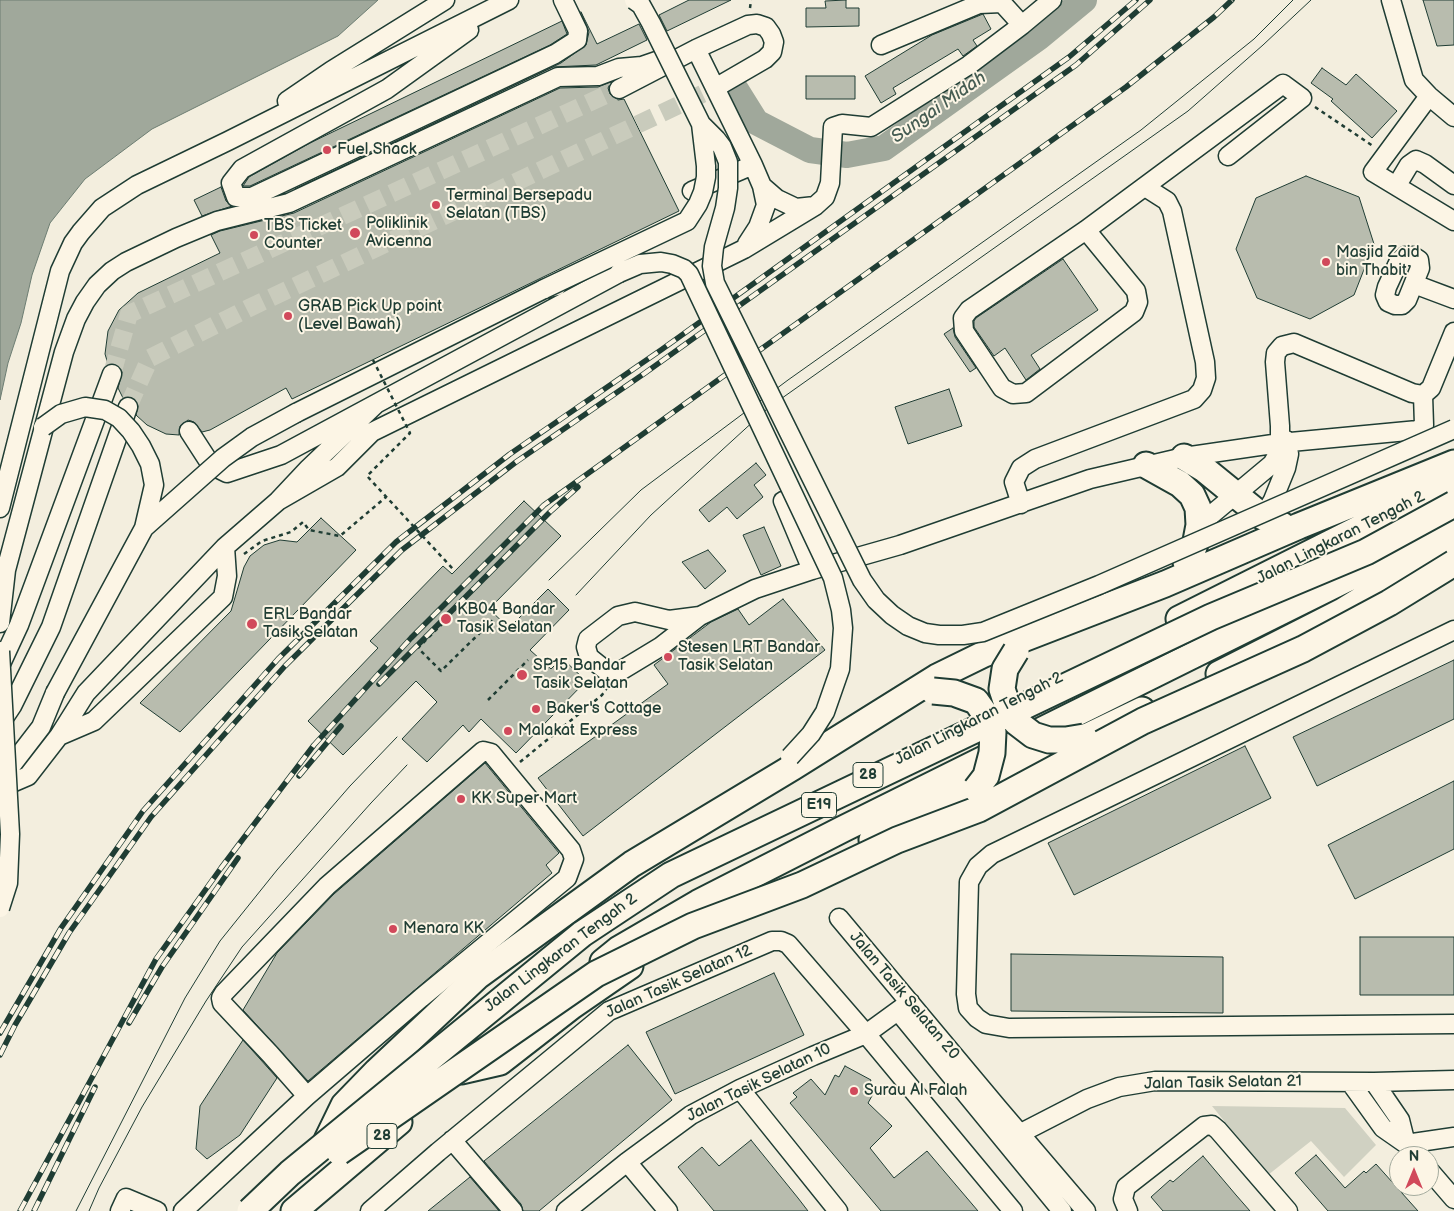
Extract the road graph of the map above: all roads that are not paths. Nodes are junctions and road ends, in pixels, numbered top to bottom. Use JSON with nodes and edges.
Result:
{"nodes":[{"id":1,"x":445,"y":0,"type":"edge"},
{"id":2,"x":509,"y":0,"type":"edge"},
{"id":3,"x":563,"y":0,"type":"edge"},
{"id":4,"x":634,"y":0,"type":"edge"},
{"id":5,"x":1052,"y":0,"type":"edge"},
{"id":6,"x":1390,"y":0,"type":"edge"},
{"id":7,"x":1022,"y":25,"type":"junction"},
{"id":8,"x":881,"y":45,"type":"dead end"},
{"id":9,"x":696,"y":49,"type":"junction"},
{"id":10,"x":668,"y":60,"type":"junction"},
{"id":11,"x":715,"y":88,"type":"junction"},
{"id":12,"x":619,"y":89,"type":"tunnel mouth"},
{"id":13,"x":1429,"y":96,"type":"junction"},
{"id":14,"x":686,"y":102,"type":"dead end"},
{"id":15,"x":1454,"y":117,"type":"edge"},
{"id":16,"x":701,"y":124,"type":"junction"},
{"id":17,"x":228,"y":141,"type":"junction"},
{"id":18,"x":1228,"y":156,"type":"dead end"},
{"id":19,"x":753,"y":165,"type":"junction"},
{"id":20,"x":1397,"y":185,"type":"junction"},
{"id":21,"x":1454,"y":185,"type":"edge"},
{"id":22,"x":762,"y":186,"type":"junction"},
{"id":23,"x":1145,"y":187,"type":"junction"},
{"id":24,"x":692,"y":191,"type":"dead end"},
{"id":25,"x":815,"y":206,"type":"junction"},
{"id":26,"x":1454,"y":221,"type":"edge"},
{"id":27,"x":1086,"y":230,"type":"junction"},
{"id":28,"x":744,"y":248,"type":"junction"},
{"id":29,"x":619,"y":273,"type":"junction"},
{"id":30,"x":1414,"y":284,"type":"dead end"},
{"id":31,"x":544,"y":289,"type":"junction"},
{"id":32,"x":1454,"y":299,"type":"edge"},
{"id":33,"x":1454,"y":332,"type":"edge"},
{"id":34,"x":112,"y":374,"type":"tunnel mouth"},
{"id":35,"x":1423,"y":395,"type":"junction"},
{"id":36,"x":375,"y":405,"type":"junction"},
{"id":37,"x":128,"y":407,"type":"tunnel mouth"},
{"id":38,"x":43,"y":427,"type":"junction"},
{"id":39,"x":1454,"y":429,"type":"edge"},
{"id":40,"x":189,"y":431,"type":"dead end"},
{"id":41,"x":1282,"y":437,"type":"junction"},
{"id":42,"x":1184,"y":457,"type":"junction"},
{"id":43,"x":1454,"y":463,"type":"edge"},
{"id":44,"x":1146,"y":465,"type":"junction"},
{"id":45,"x":1454,"y":481,"type":"edge"},
{"id":46,"x":1236,"y":494,"type":"junction"},
{"id":47,"x":278,"y":501,"type":"junction"},
{"id":48,"x":783,"y":501,"type":"dead end"},
{"id":49,"x":1021,"y":504,"type":"junction"},
{"id":50,"x":1454,"y":504,"type":"edge"},
{"id":51,"x":0,"y":508,"type":"edge"},
{"id":52,"x":1263,"y":517,"type":"junction"},
{"id":53,"x":1454,"y":521,"type":"edge"},
{"id":54,"x":1199,"y":525,"type":"junction"},
{"id":55,"x":1299,"y":526,"type":"junction"},
{"id":56,"x":144,"y":528,"type":"junction"},
{"id":57,"x":1454,"y":537,"type":"edge"},
{"id":58,"x":225,"y":548,"type":"junction"},
{"id":59,"x":1454,"y":563,"type":"edge"},
{"id":60,"x":812,"y":570,"type":"junction"},
{"id":61,"x":1165,"y":584,"type":"junction"},
{"id":62,"x":700,"y":616,"type":"junction"},
{"id":63,"x":0,"y":622,"type":"edge"},
{"id":64,"x":1049,"y":629,"type":"junction"},
{"id":65,"x":1454,"y":630,"type":"edge"},
{"id":66,"x":0,"y":651,"type":"edge"},
{"id":67,"x":0,"y":666,"type":"edge"},
{"id":68,"x":922,"y":692,"type":"junction"},
{"id":69,"x":0,"y":724,"type":"edge"},
{"id":70,"x":59,"y":736,"type":"junction"},
{"id":71,"x":1084,"y":737,"type":"junction"},
{"id":72,"x":0,"y":780,"type":"edge"},
{"id":73,"x":0,"y":788,"type":"edge"},
{"id":74,"x":976,"y":789,"type":"junction"},
{"id":75,"x":632,"y":864,"type":"junction"},
{"id":76,"x":567,"y":878,"type":"junction"},
{"id":77,"x":583,"y":899,"type":"junction"},
{"id":78,"x":0,"y":908,"type":"edge"},
{"id":79,"x":840,"y":918,"type":"dead end"},
{"id":80,"x":904,"y":1006,"type":"junction"},
{"id":81,"x":1454,"y":1024,"type":"edge"},
{"id":82,"x":866,"y":1034,"type":"junction"},
{"id":83,"x":461,"y":1070,"type":"junction"},
{"id":84,"x":1454,"y":1080,"type":"edge"},
{"id":85,"x":1350,"y":1082,"type":"junction"},
{"id":86,"x":1374,"y":1082,"type":"junction"},
{"id":87,"x":740,"y":1089,"type":"junction"},
{"id":88,"x":307,"y":1096,"type":"junction"},
{"id":89,"x":1454,"y":1137,"type":"edge"},
{"id":90,"x":1013,"y":1139,"type":"junction"},
{"id":91,"x":327,"y":1140,"type":"junction"},
{"id":92,"x":452,"y":1140,"type":"junction"},
{"id":93,"x":1407,"y":1146,"type":"edge"},
{"id":94,"x":1410,"y":1146,"type":"edge"},
{"id":95,"x":1425,"y":1146,"type":"edge"},
{"id":96,"x":627,"y":1162,"type":"junction"},
{"id":97,"x":1439,"y":1181,"type":"edge"},
{"id":98,"x":1454,"y":1198,"type":"edge"},
{"id":99,"x":123,"y":1205,"type":"edge"},
{"id":100,"x":300,"y":1208,"type":"edge"},
{"id":101,"x":157,"y":1211,"type":"edge"},
{"id":102,"x":183,"y":1211,"type":"edge"},
{"id":103,"x":240,"y":1211,"type":"edge"},
{"id":104,"x":250,"y":1211,"type":"edge"},
{"id":105,"x":267,"y":1211,"type":"edge"},
{"id":106,"x":370,"y":1211,"type":"edge"},
{"id":107,"x":513,"y":1211,"type":"edge"},
{"id":108,"x":566,"y":1211,"type":"edge"},
{"id":109,"x":668,"y":1211,"type":"edge"},
{"id":110,"x":838,"y":1211,"type":"edge"},
{"id":111,"x":1013,"y":1211,"type":"edge"},
{"id":112,"x":1062,"y":1211,"type":"edge"},
{"id":113,"x":1086,"y":1211,"type":"edge"},
{"id":114,"x":1128,"y":1211,"type":"edge"},
{"id":115,"x":1288,"y":1211,"type":"edge"}],
"edges":[{"from":1,"to":17,"type":"street"},
{"from":2,"to":3,"type":"street"},
{"from":2,"to":17,"type":"street"},
{"from":4,"to":10,"type":"street","bridge":true},
{"from":5,"to":7,"type":"street"},
{"from":6,"to":13,"type":"street"},
{"from":7,"to":8,"type":"street"},
{"from":7,"to":25,"type":"street"},
{"from":9,"to":10,"type":"street"},
{"from":9,"to":11,"type":"street"},
{"from":9,"to":11,"type":"street"},
{"from":10,"to":12,"type":"street"},
{"from":10,"to":14,"type":"street"},
{"from":10,"to":16,"type":"street","bridge":true},
{"from":10,"to":38,"type":"street"},
{"from":11,"to":19,"type":"street"},
{"from":13,"to":15,"type":"street"},
{"from":13,"to":20,"type":"street"},
{"from":16,"to":31,"type":"street","bridge":true},
{"from":16,"to":39,"type":"street","bridge":true},
{"from":17,"to":51,"type":"street"},
{"from":18,"to":23,"type":"street"},
{"from":19,"to":22,"type":"street"},
{"from":19,"to":24,"type":"street"},
{"from":20,"to":21,"type":"street"},
{"from":20,"to":26,"type":"street"},
{"from":22,"to":25,"type":"street"},
{"from":22,"to":28,"type":"street"},
{"from":23,"to":27,"type":"street"},
{"from":23,"to":49,"type":"street"},
{"from":25,"to":28,"type":"street"},
{"from":27,"to":27,"type":"street"},
{"from":28,"to":47,"type":"street"},
{"from":29,"to":31,"type":"street","bridge":true},
{"from":29,"to":36,"type":"street"},
{"from":29,"to":75,"type":"street","bridge":true},
{"from":30,"to":32,"type":"street"},
{"from":31,"to":56,"type":"street","bridge":true},
{"from":33,"to":35,"type":"street"},
{"from":34,"to":67,"type":"street"},
{"from":35,"to":41,"type":"street"},
{"from":35,"to":41,"type":"street"},
{"from":36,"to":40,"type":"street"},
{"from":36,"to":47,"type":"street"},
{"from":37,"to":69,"type":"street"},
{"from":38,"to":56,"type":"street","bridge":true},
{"from":38,"to":63,"type":"street"},
{"from":41,"to":42,"type":"street"},
{"from":41,"to":46,"type":"street"},
{"from":41,"to":52,"type":"street"},
{"from":42,"to":44,"type":"street"},
{"from":42,"to":46,"type":"highway"},
{"from":43,"to":55,"type":"highway"},
{"from":44,"to":49,"type":"street"},
{"from":44,"to":54,"type":"highway"},
{"from":45,"to":91,"type":"highway","name":"Jalan Lingkaran Tengah 2","number":"28"},
{"from":46,"to":52,"type":"highway"},
{"from":46,"to":54,"type":"street"},
{"from":47,"to":58,"type":"street"},
{"from":48,"to":60,"type":"street"},
{"from":49,"to":60,"type":"street"},
{"from":50,"to":104,"type":"highway","number":"E19","bridge":true},
{"from":52,"to":55,"type":"highway"},
{"from":53,"to":83,"type":"highway","name":"Jalan Lingkaran Tengah 2","number":"28"},
{"from":54,"to":61,"type":"highway"},
{"from":55,"to":61,"type":"highway"},
{"from":56,"to":72,"type":"street","bridge":true},
{"from":57,"to":71,"type":"highway"},
{"from":58,"to":70,"type":"street"},
{"from":58,"to":70,"type":"street"},
{"from":59,"to":105,"type":"highway","bridge":true},
{"from":60,"to":62,"type":"street"},
{"from":61,"to":64,"type":"highway"},
{"from":62,"to":62,"type":"street"},
{"from":64,"to":68,"type":"highway"},
{"from":64,"to":71,"type":"highway","bridge":true},
{"from":65,"to":81,"type":"street"},
{"from":66,"to":78,"type":"street","bridge":true},
{"from":68,"to":74,"type":"highway","bridge":true},
{"from":68,"to":75,"type":"highway"},
{"from":70,"to":73,"type":"street"},
{"from":71,"to":74,"type":"highway","bridge":true},
{"from":74,"to":83,"type":"highway"},
{"from":75,"to":77,"type":"highway"},
{"from":76,"to":77,"type":"street"},
{"from":76,"to":88,"type":"street"},
{"from":76,"to":88,"type":"street"},
{"from":77,"to":91,"type":"highway"},
{"from":79,"to":80,"type":"street","name":"Jalan Tasik Selatan 20"},
{"from":80,"to":82,"type":"street","name":"Jalan Tasik Selatan 10"},
{"from":80,"to":90,"type":"street","name":"Jalan Tasik Selatan 20"},
{"from":82,"to":87,"type":"street","name":"Jalan Tasik Selatan 10"},
{"from":82,"to":92,"type":"street","name":"Jalan Tasik Selatan 12"},
{"from":82,"to":111,"type":"street","name":"Jalan Tasik Selatan 12"},
{"from":83,"to":100,"type":"highway","name":"Jalan Lingkaran Tengah 2","number":"28"},
{"from":84,"to":86,"type":"street","name":"Jalan Tasik Selatan 21"},
{"from":85,"to":86,"type":"street","name":"Jalan Tasik Selatan 21"},
{"from":85,"to":90,"type":"street","name":"Jalan Tasik Selatan 21"},
{"from":85,"to":93,"type":"street"},
{"from":86,"to":94,"type":"street"},
{"from":87,"to":96,"type":"street","name":"Jalan Tasik Selatan 10"},
{"from":87,"to":110,"type":"street"},
{"from":88,"to":102,"type":"street"},
{"from":89,"to":95,"type":"street"},
{"from":90,"to":112,"type":"street","name":"Jalan Tasik Selatan 20"},
{"from":90,"to":113,"type":"street","name":"Jalan Tasik Selatan 20"},
{"from":91,"to":103,"type":"highway","name":"Jalan Lingkaran Tengah 2","number":"28"},
{"from":92,"to":106,"type":"street","name":"Jalan Tasik Selatan 12"},
{"from":92,"to":107,"type":"street"},
{"from":96,"to":108,"type":"street","name":"Jalan Tasik Selatan 10"},
{"from":96,"to":109,"type":"street"},
{"from":97,"to":98,"type":"street"},
{"from":99,"to":101,"type":"street"},
{"from":114,"to":115,"type":"street"}]}
